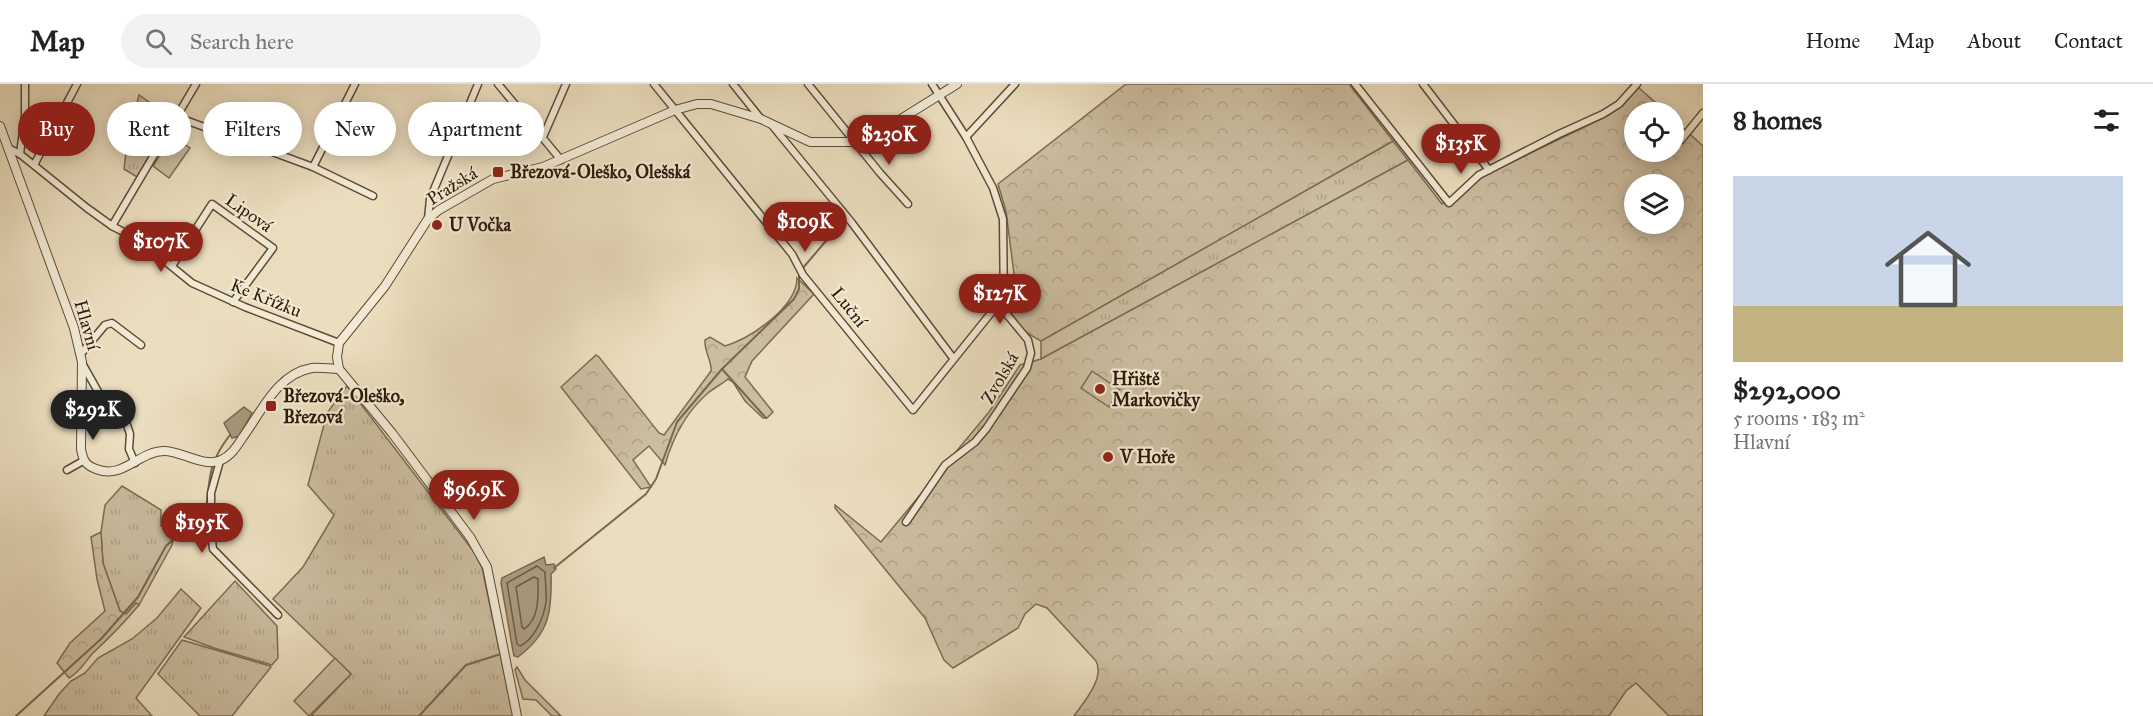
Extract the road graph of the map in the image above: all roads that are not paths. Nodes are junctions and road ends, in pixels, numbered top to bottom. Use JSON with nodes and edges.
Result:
{"nodes":[{"id":1,"x":25,"y":84,"type":"edge"},
{"id":2,"x":77,"y":84,"type":"edge"},
{"id":3,"x":196,"y":84,"type":"edge"},
{"id":4,"x":355,"y":84,"type":"edge"},
{"id":5,"x":478,"y":84,"type":"edge"},
{"id":6,"x":498,"y":84,"type":"edge"},
{"id":7,"x":566,"y":84,"type":"edge"},
{"id":8,"x":654,"y":84,"type":"edge"},
{"id":9,"x":733,"y":84,"type":"edge"},
{"id":10,"x":808,"y":84,"type":"edge"},
{"id":11,"x":932,"y":84,"type":"edge"},
{"id":12,"x":957,"y":84,"type":"edge"},
{"id":13,"x":1015,"y":84,"type":"edge"},
{"id":14,"x":1355,"y":84,"type":"edge"},
{"id":15,"x":1423,"y":84,"type":"edge"},
{"id":16,"x":1637,"y":84,"type":"edge"},
{"id":17,"x":940,"y":95,"type":"junction"},
{"id":18,"x":25,"y":102,"type":"edge"},
{"id":19,"x":186,"y":102,"type":"edge"},
{"id":20,"x":513,"y":102,"type":"edge"},
{"id":21,"x":675,"y":110,"type":"junction"},
{"id":22,"x":1703,"y":113,"type":"edge"},
{"id":23,"x":761,"y":119,"type":"junction"},
{"id":24,"x":191,"y":122,"type":"edge"},
{"id":25,"x":770,"y":122,"type":"junction"},
{"id":26,"x":0,"y":126,"type":"edge"},
{"id":27,"x":544,"y":135,"type":"edge"},
{"id":28,"x":1684,"y":136,"type":"edge"},
{"id":29,"x":966,"y":137,"type":"junction"},
{"id":30,"x":544,"y":138,"type":"edge"},
{"id":31,"x":855,"y":142,"type":"junction"},
{"id":32,"x":10,"y":149,"type":"junction"},
{"id":33,"x":18,"y":153,"type":"edge"},
{"id":34,"x":23,"y":156,"type":"edge"},
{"id":35,"x":154,"y":156,"type":"edge"},
{"id":36,"x":561,"y":160,"type":"junction"},
{"id":37,"x":34,"y":165,"type":"junction"},
{"id":38,"x":313,"y":167,"type":"junction"},
{"id":39,"x":1489,"y":170,"type":"junction"},
{"id":40,"x":373,"y":196,"type":"dead end"},
{"id":41,"x":908,"y":204,"type":"dead end"},
{"id":42,"x":428,"y":219,"type":"junction"},
{"id":43,"x":112,"y":226,"type":"junction"},
{"id":44,"x":172,"y":266,"type":"junction"},
{"id":45,"x":233,"y":302,"type":"junction"},
{"id":46,"x":1004,"y":302,"type":"junction"},
{"id":47,"x":339,"y":343,"type":"junction"},
{"id":48,"x":141,"y":345,"type":"dead end"},
{"id":49,"x":81,"y":358,"type":"junction"},
{"id":50,"x":953,"y":358,"type":"junction"},
{"id":51,"x":339,"y":369,"type":"junction"},
{"id":52,"x":110,"y":409,"type":"junction"},
{"id":53,"x":80,"y":426,"type":"junction"},
{"id":54,"x":83,"y":461,"type":"junction"},
{"id":55,"x":220,"y":461,"type":"junction"},
{"id":56,"x":135,"y":463,"type":"junction"},
{"id":57,"x":67,"y":470,"type":"dead end"},
{"id":58,"x":906,"y":522,"type":"dead end"},
{"id":59,"x":279,"y":615,"type":"dead end"},
{"id":60,"x":517,"y":716,"type":"edge"}],
"edges":[{"from":1,"to":18,"type":"street"},
{"from":2,"to":37,"type":"street"},
{"from":3,"to":19,"type":"street"},
{"from":4,"to":38,"type":"street"},
{"from":5,"to":42,"type":"street"},
{"from":6,"to":20,"type":"street"},
{"from":7,"to":27,"type":"street"},
{"from":8,"to":21,"type":"street","name":"Luční"},
{"from":9,"to":23,"type":"street"},
{"from":10,"to":31,"type":"street"},
{"from":11,"to":17,"type":"street","name":"Zvolská"},
{"from":12,"to":17,"type":"street","name":"Pražská"},
{"from":13,"to":29,"type":"street"},
{"from":14,"to":39,"type":"street"},
{"from":15,"to":39,"type":"street"},
{"from":16,"to":39,"type":"street"},
{"from":17,"to":29,"type":"street","name":"Zvolská"},
{"from":17,"to":31,"type":"street","name":"Pražská"},
{"from":21,"to":23,"type":"street","name":"Pražská"},
{"from":21,"to":36,"type":"street","name":"Pražská"},
{"from":21,"to":50,"type":"street","name":"Luční"},
{"from":22,"to":28,"type":"street"},
{"from":23,"to":25,"type":"street","name":"Pražská"},
{"from":24,"to":38,"type":"street"},
{"from":25,"to":31,"type":"street","name":"Pražská"},
{"from":25,"to":50,"type":"street"},
{"from":26,"to":32,"type":"street","name":"Hlavní"},
{"from":29,"to":46,"type":"street","name":"Zvolská"},
{"from":30,"to":36,"type":"street"},
{"from":31,"to":41,"type":"street"},
{"from":32,"to":33,"type":"street","name":"Ke Křížku"},
{"from":32,"to":49,"type":"street","name":"Hlavní"},
{"from":34,"to":37,"type":"street","name":"Ke Křížku"},
{"from":35,"to":43,"type":"street"},
{"from":36,"to":42,"type":"street","name":"Pražská"},
{"from":37,"to":43,"type":"street","name":"Ke Křížku"},
{"from":38,"to":40,"type":"street"},
{"from":42,"to":47,"type":"street","name":"Pražská"},
{"from":43,"to":44,"type":"street","name":"Ke Křížku"},
{"from":44,"to":45,"type":"street","name":"Ke Křížku"},
{"from":44,"to":45,"type":"street","name":"Lipová"},
{"from":45,"to":47,"type":"street","name":"Ke Křížku"},
{"from":46,"to":50,"type":"street"},
{"from":46,"to":58,"type":"street","name":"Zvolská"},
{"from":47,"to":51,"type":"street"},
{"from":48,"to":49,"type":"street"},
{"from":49,"to":52,"type":"street"},
{"from":49,"to":53,"type":"street","name":"Hlavní"},
{"from":51,"to":55,"type":"street"},
{"from":51,"to":60,"type":"street"},
{"from":52,"to":53,"type":"street"},
{"from":52,"to":56,"type":"street"},
{"from":53,"to":54,"type":"street","name":"Hlavní"},
{"from":54,"to":56,"type":"street"},
{"from":54,"to":57,"type":"street"},
{"from":55,"to":56,"type":"street"},
{"from":55,"to":59,"type":"street"}]}
